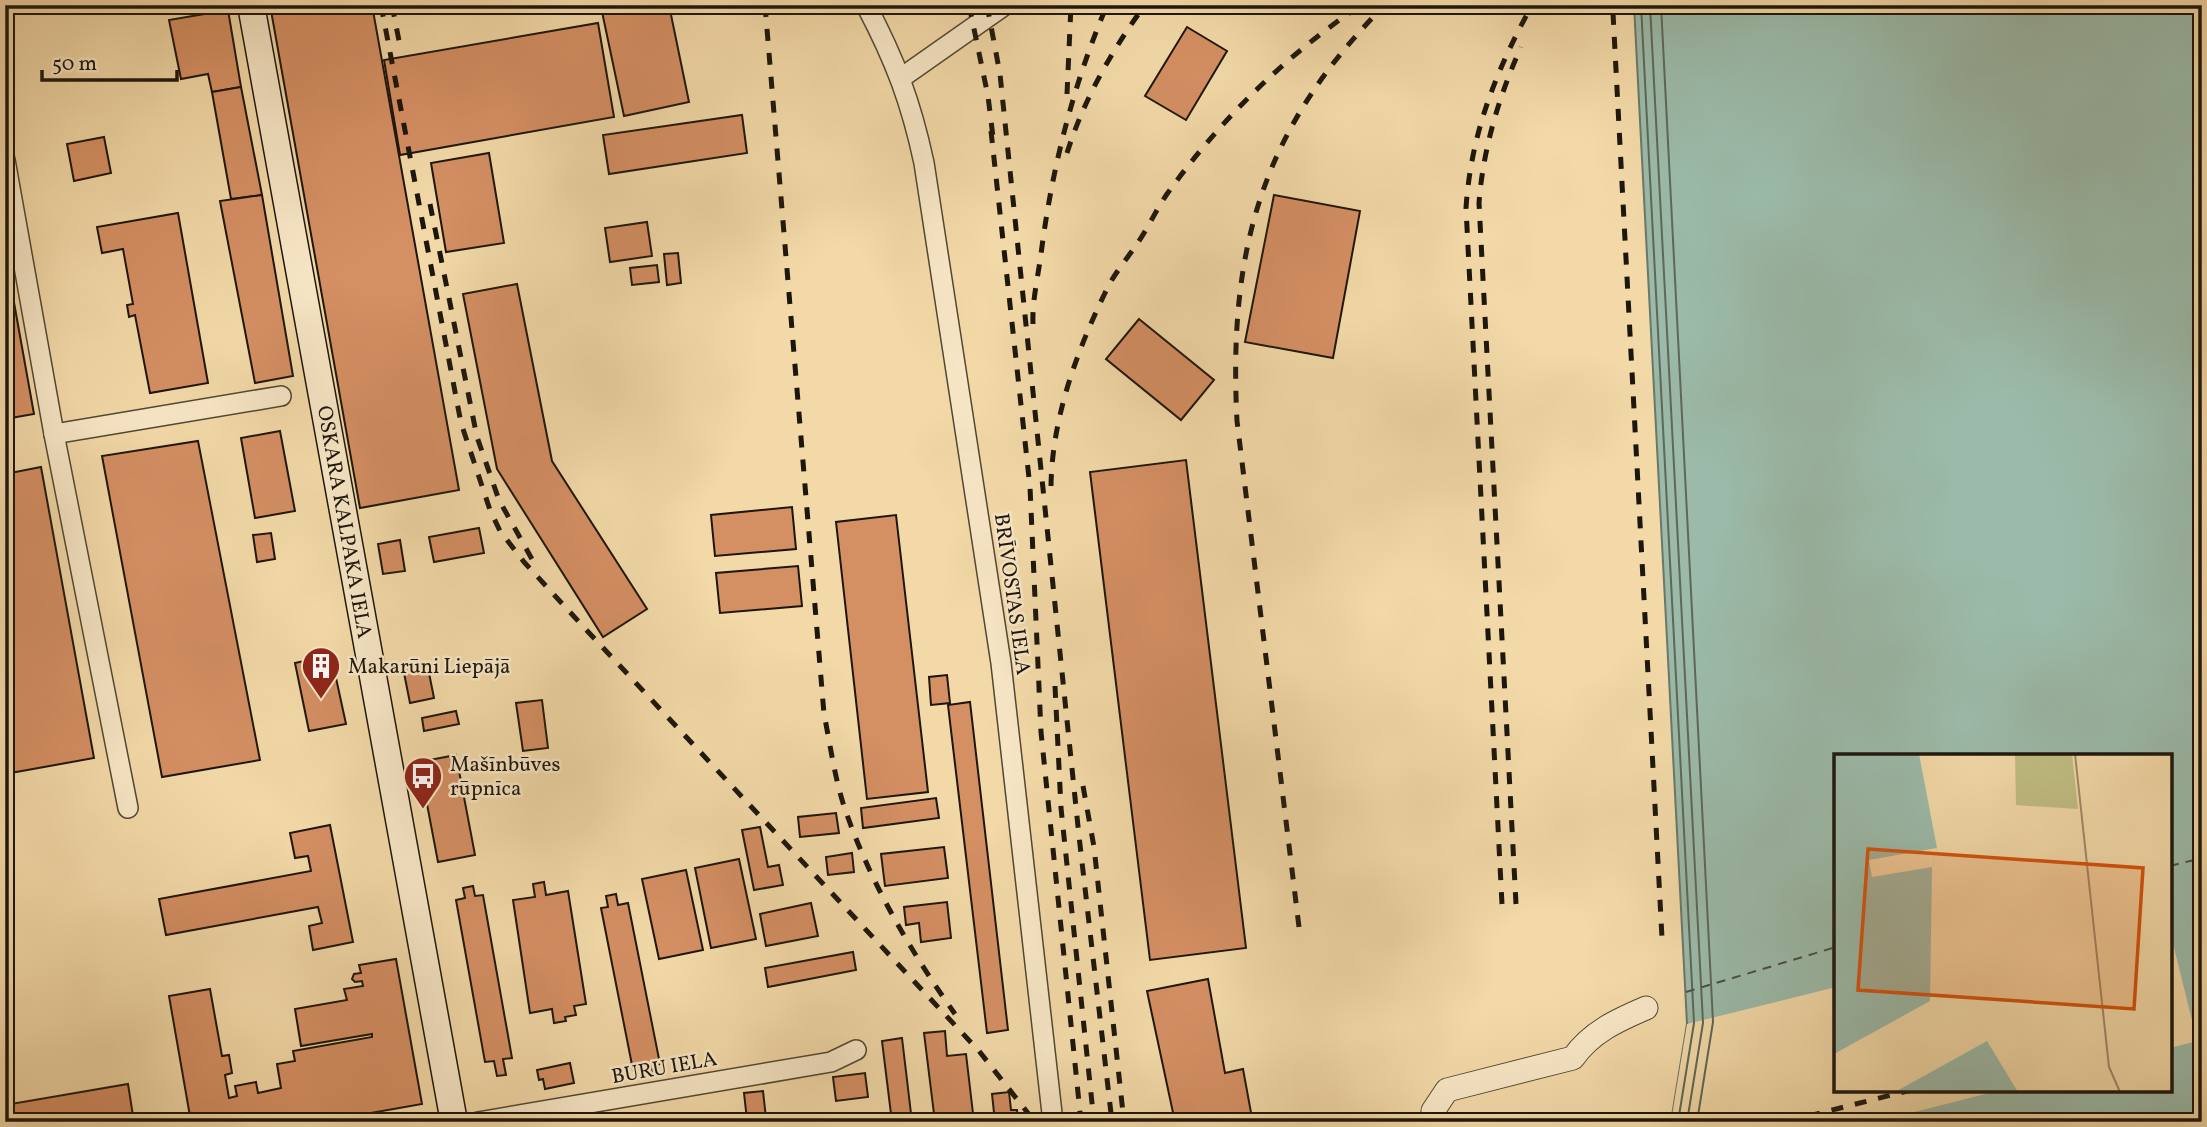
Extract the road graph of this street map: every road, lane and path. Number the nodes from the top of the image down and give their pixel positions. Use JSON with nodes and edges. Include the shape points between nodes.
{"nodes":[{"id":1,"x":251,"y":5,"type":"edge"},
{"id":2,"x":866,"y":5,"type":"edge"},
{"id":3,"x":1005,"y":5,"type":"edge"},
{"id":4,"x":901,"y":78,"type":"junction"},
{"id":5,"x":5,"y":160,"type":"edge"},
{"id":6,"x":281,"y":396,"type":"dead end"},
{"id":7,"x":54,"y":435,"type":"junction"},
{"id":8,"x":128,"y":808,"type":"dead end"},
{"id":9,"x":1646,"y":1008,"type":"dead end"},
{"id":10,"x":856,"y":1050,"type":"dead end"},
{"id":11,"x":454,"y":1122,"type":"edge"},
{"id":12,"x":478,"y":1122,"type":"edge"},
{"id":13,"x":1053,"y":1122,"type":"edge"},
{"id":14,"x":1435,"y":1122,"type":"edge"}],
"edges":[{"from":1,"to":11,"type":"main road","name":"OSKARA KALPAKA IELA"},
{"from":2,"to":4,"type":"street","name":"BRĪVOSTAS IELA"},
{"from":3,"to":4,"type":"street"},
{"from":4,"to":13,"type":"street","name":"BRĪVOSTAS IELA","via":[[925,163],[1001,663]]},
{"from":5,"to":7,"type":"street"},
{"from":6,"to":7,"type":"street"},
{"from":7,"to":8,"type":"street"},
{"from":9,"to":14,"type":"street","via":[[1611,1023],[1573,1058],[1447,1090],[1433,1111]]},
{"from":10,"to":12,"type":"street","name":"BURU IELA","via":[[831,1062]]}]}
